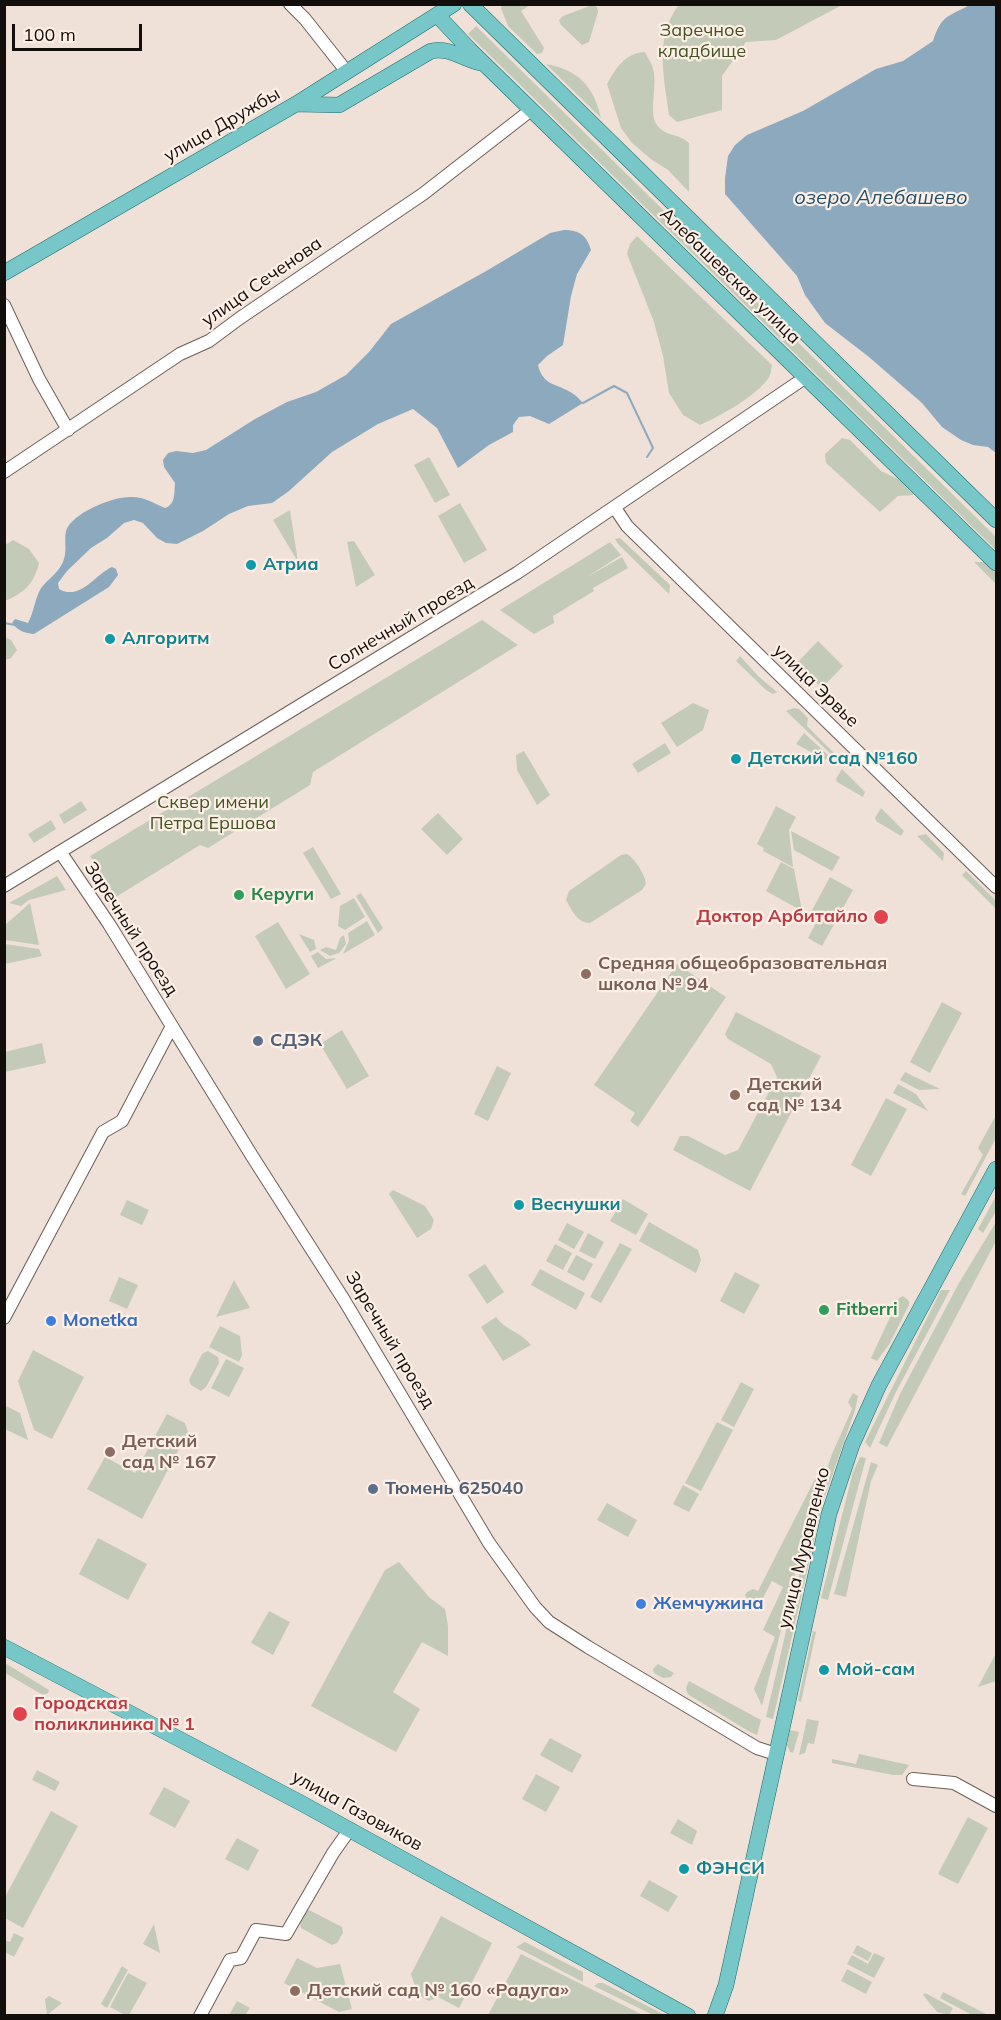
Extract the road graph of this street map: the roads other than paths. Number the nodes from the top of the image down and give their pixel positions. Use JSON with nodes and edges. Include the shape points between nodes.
{"nodes":[{"id":1,"x":290,"y":4,"type":"edge"},
{"id":2,"x":454,"y":4,"type":"edge"},
{"id":3,"x":470,"y":4,"type":"edge"},
{"id":4,"x":438,"y":16,"type":"junction"},
{"id":5,"x":484,"y":64,"type":"junction"},
{"id":6,"x":346,"y":72,"type":"junction"},
{"id":7,"x":296,"y":104,"type":"junction"},
{"id":8,"x":531,"y":110,"type":"junction"},
{"id":9,"x":4,"y":273,"type":"edge"},
{"id":10,"x":4,"y":305,"type":"edge"},
{"id":11,"x":806,"y":377,"type":"junction"},
{"id":12,"x":68,"y":430,"type":"junction"},
{"id":13,"x":4,"y":472,"type":"edge"},
{"id":14,"x":615,"y":508,"type":"junction"},
{"id":15,"x":996,"y":520,"type":"edge"},
{"id":16,"x":996,"y":563,"type":"edge"},
{"id":17,"x":61,"y":853,"type":"junction"},
{"id":18,"x":4,"y":886,"type":"edge"},
{"id":19,"x":996,"y":887,"type":"edge"},
{"id":20,"x":172,"y":1026,"type":"junction"},
{"id":21,"x":996,"y":1169,"type":"edge"},
{"id":22,"x":4,"y":1318,"type":"edge"},
{"id":23,"x":4,"y":1647,"type":"edge"},
{"id":24,"x":776,"y":1754,"type":"junction"},
{"id":25,"x":913,"y":1779,"type":"dead end"},
{"id":26,"x":996,"y":1806,"type":"edge"},
{"id":27,"x":350,"y":1829,"type":"junction"},
{"id":28,"x":200,"y":2016,"type":"edge"},
{"id":29,"x":688,"y":2016,"type":"edge"},
{"id":30,"x":715,"y":2016,"type":"edge"}],
"edges":[{"from":1,"to":6,"type":"street"},
{"from":2,"to":4,"type":"main road","name":"улица Дружбы"},
{"from":3,"to":15,"type":"main road","name":"Алебашевская улица"},
{"from":4,"to":5,"type":"main road","name":"Алебашевская улица"},
{"from":4,"to":6,"type":"main road","name":"улица Дружбы"},
{"from":5,"to":7,"type":"main road","via":[[440,49],[339,105]]},
{"from":5,"to":8,"type":"main road","name":"Алебашевская улица"},
{"from":6,"to":7,"type":"main road","name":"улица Дружбы"},
{"from":7,"to":9,"type":"main road","name":"улица Дружбы"},
{"from":8,"to":11,"type":"main road","name":"Алебашевская улица"},
{"from":8,"to":12,"type":"street","name":"улица Сеченова","via":[[423,194],[209,341],[180,354]]},
{"from":10,"to":12,"type":"street","via":[[39,380]]},
{"from":11,"to":14,"type":"street","name":"Солнечный проезд"},
{"from":11,"to":16,"type":"main road","name":"Алебашевская улица"},
{"from":12,"to":13,"type":"street","name":"улица Сеченова"},
{"from":14,"to":17,"type":"street","name":"Солнечный проезд","via":[[507,579]]},
{"from":14,"to":19,"type":"street","name":"улица Эрвье","via":[[627,526]]},
{"from":17,"to":18,"type":"street","name":"Солнечный проезд"},
{"from":17,"to":20,"type":"street","name":"Заречный проезд"},
{"from":20,"to":22,"type":"street","via":[[122,1120],[103,1132]]},
{"from":20,"to":24,"type":"street","name":"Заречный проезд","via":[[344,1300],[489,1543],[535,1607],[549,1622],[653,1687],[757,1748]]},
{"from":21,"to":24,"type":"main road","name":"улица Муравленко","via":[[879,1385],[852,1445],[829,1515]]},
{"from":23,"to":27,"type":"main road","name":"улица Газовиков"},
{"from":24,"to":30,"type":"main road","via":[[726,1985]]},
{"from":25,"to":26,"type":"street","via":[[954,1783]]},
{"from":27,"to":28,"type":"street","via":[[286,1934],[256,1930],[241,1958],[230,1960]]},
{"from":27,"to":29,"type":"main road","name":"улица Газовиков"}]}
